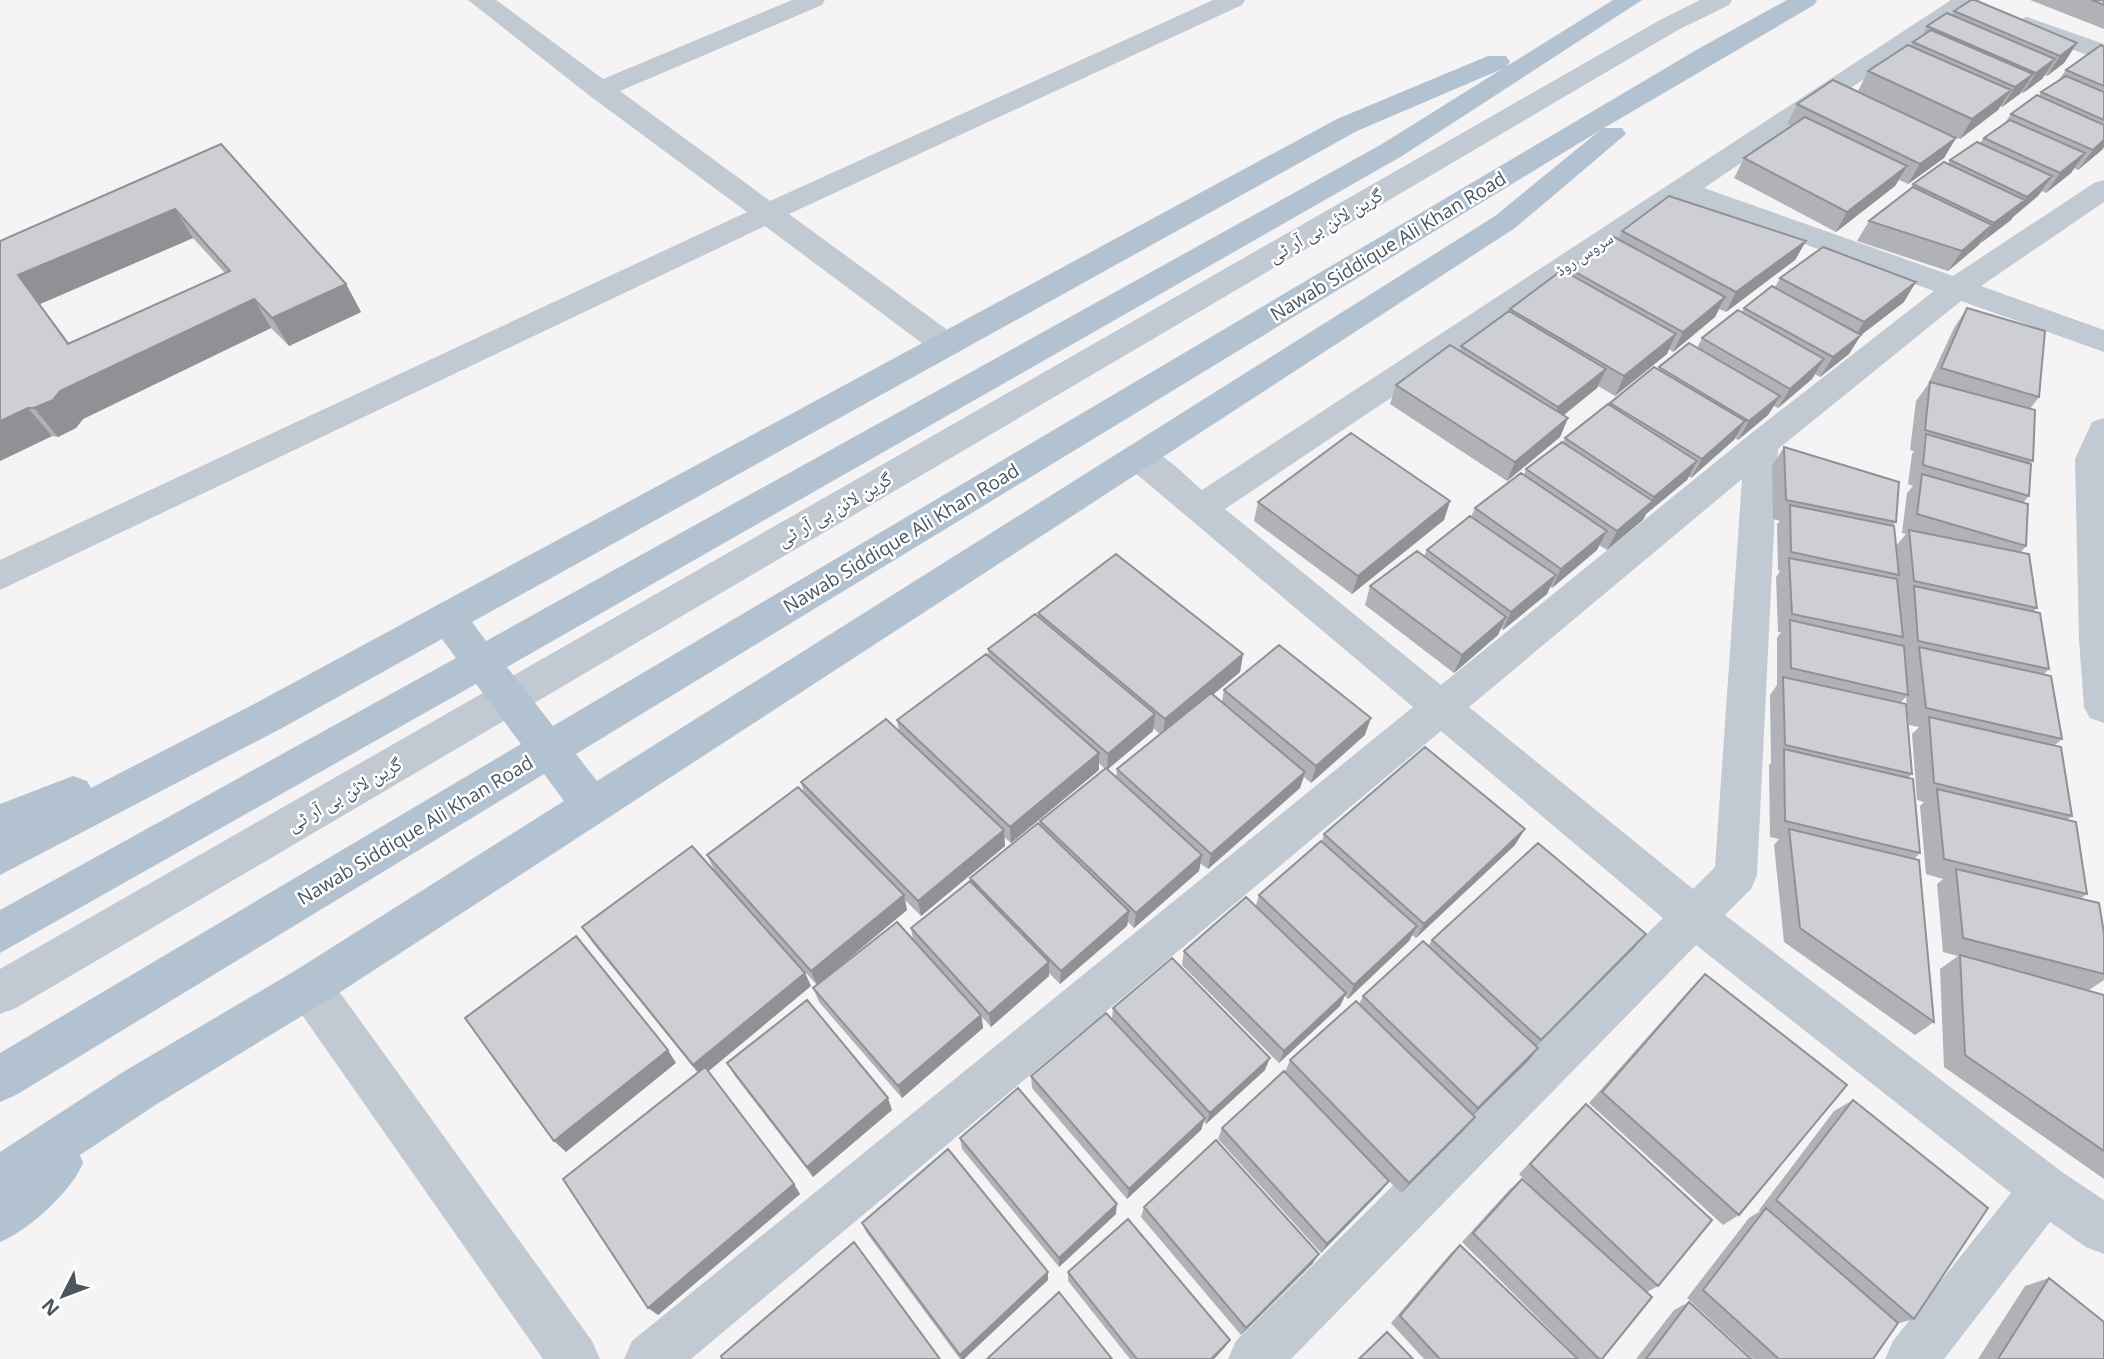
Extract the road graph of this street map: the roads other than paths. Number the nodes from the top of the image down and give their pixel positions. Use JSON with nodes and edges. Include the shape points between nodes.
{"nodes":[{"id":1,"x":813,"y":0,"type":"edge"},
{"id":2,"x":1233,"y":0,"type":"edge"},
{"id":3,"x":1703,"y":0,"type":"edge"},
{"id":4,"x":1720,"y":0,"type":"edge"},
{"id":5,"x":1805,"y":0,"type":"edge"},
{"id":6,"x":486,"y":1,"type":"edge"},
{"id":7,"x":1978,"y":6,"type":"edge"},
{"id":8,"x":1617,"y":9,"type":"edge"},
{"id":9,"x":1669,"y":25,"type":"junction"},
{"id":10,"x":1707,"y":54,"type":"junction"},
{"id":11,"x":2104,"y":54,"type":"edge"},
{"id":12,"x":599,"y":90,"type":"junction"},
{"id":13,"x":2104,"y":189,"type":"edge"},
{"id":14,"x":1681,"y":190,"type":"junction"},
{"id":15,"x":770,"y":212,"type":"junction"},
{"id":16,"x":1956,"y":289,"type":"junction"},
{"id":17,"x":2104,"y":341,"type":"edge"},
{"id":18,"x":946,"y":345,"type":"junction"},
{"id":19,"x":2104,"y":430,"type":"edge"},
{"id":20,"x":1761,"y":444,"type":"junction"},
{"id":21,"x":1139,"y":457,"type":"junction"},
{"id":22,"x":1199,"y":509,"type":"junction"},
{"id":23,"x":0,"y":576,"type":"edge"},
{"id":24,"x":447,"y":618,"type":"junction"},
{"id":25,"x":1440,"y":707,"type":"junction"},
{"id":26,"x":2104,"y":707,"type":"edge"},
{"id":27,"x":270,"y":715,"type":"junction"},
{"id":28,"x":592,"y":806,"type":"junction"},
{"id":29,"x":0,"y":823,"type":"edge"},
{"id":30,"x":0,"y":856,"type":"edge"},
{"id":31,"x":1695,"y":918,"type":"junction"},
{"id":32,"x":0,"y":933,"type":"edge"},
{"id":33,"x":309,"y":987,"type":"junction"},
{"id":34,"x":0,"y":993,"type":"edge"},
{"id":35,"x":0,"y":1079,"type":"edge"},
{"id":36,"x":140,"y":1088,"type":"junction"},
{"id":37,"x":0,"y":1180,"type":"edge"},
{"id":38,"x":2045,"y":1189,"type":"junction"},
{"id":39,"x":0,"y":1217,"type":"edge"},
{"id":40,"x":2104,"y":1229,"type":"edge"},
{"id":41,"x":574,"y":1359,"type":"edge"},
{"id":42,"x":650,"y":1359,"type":"edge"},
{"id":43,"x":1254,"y":1359,"type":"edge"},
{"id":44,"x":1911,"y":1359,"type":"edge"}],
"edges":[{"from":1,"to":12,"type":"street"},
{"from":2,"to":15,"type":"street"},
{"from":3,"to":9,"type":"street","name":"گرین لائن بی آر ٹی"},
{"from":4,"to":9,"type":"street","name":"گرین لائن بی آر ٹی"},
{"from":5,"to":10,"type":"main road","name":"Nawab Siddique Ali Khan Road"},
{"from":6,"to":12,"type":"street"},
{"from":7,"to":11,"type":"street"},
{"from":7,"to":14,"type":"street","name":"سروس روڈ"},
{"from":8,"to":18,"type":"main road","via":[[1347,125]]},
{"from":8,"to":32,"type":"main road","via":[[1392,150]]},
{"from":9,"to":34,"type":"street","name":"گرین لائن بی آر ٹی"},
{"from":10,"to":21,"type":"main road","via":[[1505,222]]},
{"from":10,"to":35,"type":"main road","name":"Nawab Siddique Ali Khan Road"},
{"from":12,"to":15,"type":"street"},
{"from":13,"to":16,"type":"street"},
{"from":14,"to":16,"type":"street"},
{"from":14,"to":22,"type":"street","name":"سروس روڈ"},
{"from":15,"to":18,"type":"street"},
{"from":15,"to":23,"type":"street"},
{"from":16,"to":17,"type":"street"},
{"from":16,"to":20,"type":"street"},
{"from":18,"to":24,"type":"main road"},
{"from":19,"to":26,"type":"street","via":[[2092,458]]},
{"from":20,"to":25,"type":"street"},
{"from":20,"to":31,"type":"street","via":[[1736,875]]},
{"from":21,"to":22,"type":"street"},
{"from":21,"to":28,"type":"main road"},
{"from":22,"to":25,"type":"street"},
{"from":24,"to":27,"type":"main road"},
{"from":24,"to":28,"type":"main road"},
{"from":25,"to":31,"type":"street"},
{"from":25,"to":42,"type":"street"},
{"from":27,"to":29,"type":"main road"},
{"from":27,"to":30,"type":"main road"},
{"from":28,"to":33,"type":"main road"},
{"from":31,"to":38,"type":"street"},
{"from":31,"to":43,"type":"street"},
{"from":33,"to":36,"type":"main road"},
{"from":33,"to":41,"type":"street"},
{"from":36,"to":37,"type":"main road"},
{"from":36,"to":39,"type":"main road"},
{"from":38,"to":40,"type":"street"},
{"from":38,"to":44,"type":"street"}]}
